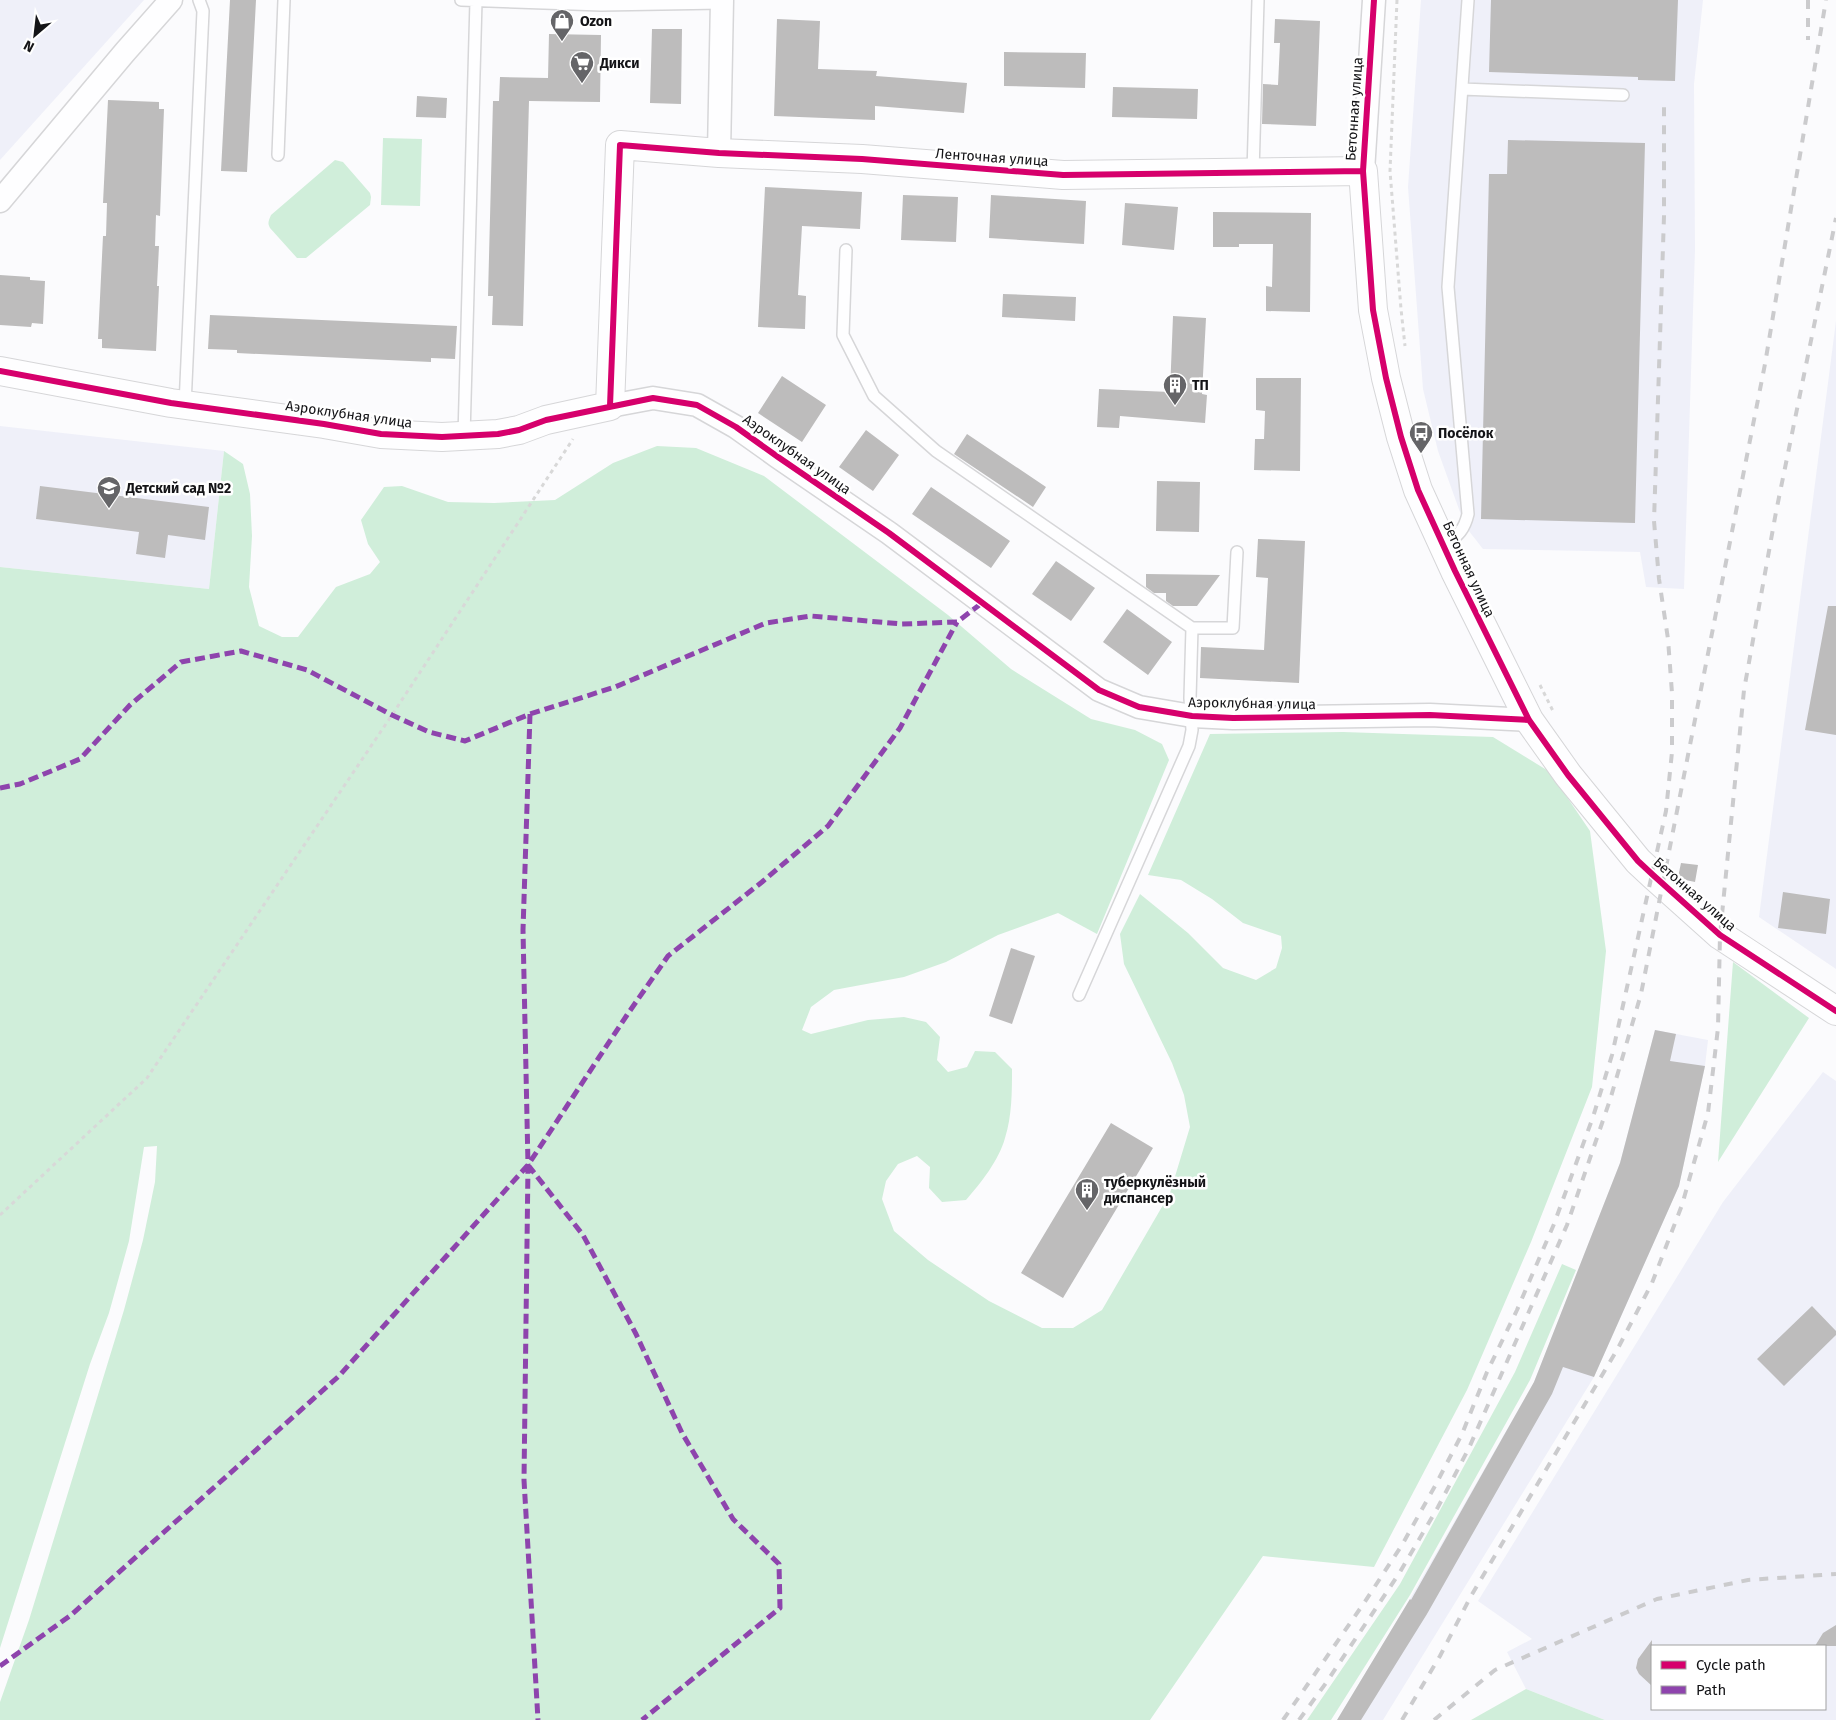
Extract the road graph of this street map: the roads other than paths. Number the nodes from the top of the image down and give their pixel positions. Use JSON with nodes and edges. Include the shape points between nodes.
{"nodes":[{"id":1,"x":171,"y":0,"type":"edge"},
{"id":2,"x":199,"y":0,"type":"edge"},
{"id":3,"x":284,"y":0,"type":"edge"},
{"id":4,"x":461,"y":0,"type":"edge"},
{"id":5,"x":476,"y":0,"type":"edge"},
{"id":6,"x":1258,"y":0,"type":"edge"},
{"id":7,"x":1374,"y":0,"type":"edge"},
{"id":8,"x":1468,"y":0,"type":"edge"},
{"id":9,"x":722,"y":2,"type":"edge"},
{"id":10,"x":1462,"y":89,"type":"junction"},
{"id":11,"x":1623,"y":96,"type":"dead end"},
{"id":12,"x":719,"y":153,"type":"junction"},
{"id":13,"x":278,"y":155,"type":"dead end"},
{"id":14,"x":1363,"y":171,"type":"junction"},
{"id":15,"x":1252,"y":172,"type":"junction"},
{"id":16,"x":0,"y":201,"type":"edge"},
{"id":17,"x":846,"y":250,"type":"dead end"},
{"id":18,"x":0,"y":371,"type":"edge"},
{"id":19,"x":185,"y":405,"type":"junction"},
{"id":20,"x":602,"y":408,"type":"junction"},
{"id":21,"x":464,"y":436,"type":"junction"},
{"id":22,"x":1444,"y":546,"type":"junction"},
{"id":23,"x":1238,"y":552,"type":"dead end"},
{"id":24,"x":1192,"y":628,"type":"junction"},
{"id":25,"x":1192,"y":716,"type":"junction"},
{"id":26,"x":1529,"y":720,"type":"junction"},
{"id":27,"x":1080,"y":995,"type":"dead end"},
{"id":28,"x":1836,"y":1011,"type":"edge"}],
"edges":[{"from":1,"to":16,"type":"street"},
{"from":2,"to":19,"type":"lane","via":[[204,11]]},
{"from":3,"to":13,"type":"lane"},
{"from":4,"to":5,"type":"lane"},
{"from":5,"to":9,"type":"lane","via":[[601,5]]},
{"from":5,"to":21,"type":"lane"},
{"from":6,"to":15,"type":"lane"},
{"from":7,"to":14,"type":"street","name":"Бетонная улица"},
{"from":8,"to":10,"type":"lane"},
{"from":9,"to":12,"type":"street"},
{"from":10,"to":11,"type":"lane"},
{"from":10,"to":22,"type":"lane","via":[[1448,287],[1468,514],[1458,536]]},
{"from":12,"to":15,"type":"street","name":"Ленточная улица","via":[[862,159],[1063,175]]},
{"from":12,"to":20,"type":"street","name":"Ленточная улица","via":[[620,145]]},
{"from":14,"to":15,"type":"street","name":"Ленточная улица"},
{"from":14,"to":22,"type":"street","name":"Бетонная улица","via":[[1372,310],[1384,370],[1418,490]]},
{"from":17,"to":24,"type":"lane","via":[[843,335],[874,396],[936,451]]},
{"from":18,"to":19,"type":"street","name":"Аэроклубная улица"},
{"from":19,"to":21,"type":"street","name":"Аэроклубная улица","via":[[381,434]]},
{"from":20,"to":21,"type":"street","name":"Аэроклубная улица","via":[[546,420],[519,430]]},
{"from":20,"to":25,"type":"street","name":"Аэроклубная улица","via":[[654,398],[697,405],[736,427],[889,533],[1099,690],[1140,707]]},
{"from":22,"to":26,"type":"street","name":"Бетонная улица"},
{"from":23,"to":24,"type":"lane","via":[[1233,628]]},
{"from":24,"to":25,"type":"lane"},
{"from":25,"to":26,"type":"street","name":"Аэроклубная улица","via":[[1430,715]]},
{"from":25,"to":27,"type":"lane","via":[[1189,746]]},
{"from":26,"to":28,"type":"street","name":"Бетонная улица","via":[[1568,775],[1638,861],[1720,935]]}]}
